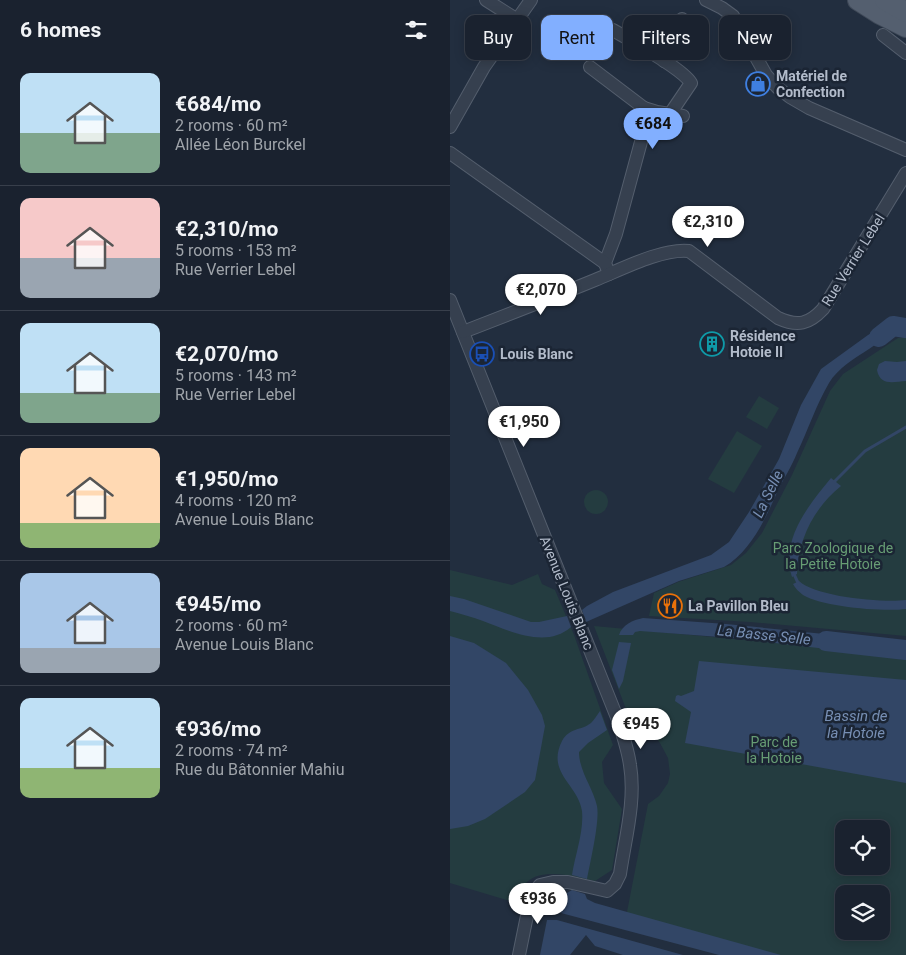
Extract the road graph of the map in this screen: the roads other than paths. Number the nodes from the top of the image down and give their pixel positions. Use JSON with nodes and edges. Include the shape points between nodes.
{"nodes":[{"id":1,"x":486,"y":0,"type":"edge"},
{"id":2,"x":532,"y":0,"type":"edge"},
{"id":3,"x":706,"y":0,"type":"edge"},
{"id":4,"x":858,"y":0,"type":"edge"},
{"id":5,"x":885,"y":0,"type":"edge"},
{"id":6,"x":906,"y":12,"type":"edge"},
{"id":7,"x":510,"y":15,"type":"edge"},
{"id":8,"x":519,"y":15,"type":"edge"},
{"id":9,"x":906,"y":27,"type":"edge"},
{"id":10,"x":613,"y":30,"type":"dead end"},
{"id":11,"x":884,"y":35,"type":"dead end"},
{"id":12,"x":906,"y":53,"type":"edge"},
{"id":13,"x":489,"y":60,"type":"edge"},
{"id":14,"x":664,"y":61,"type":"joint"},
{"id":15,"x":590,"y":67,"type":"dead end"},
{"id":16,"x":644,"y":108,"type":"junction"},
{"id":17,"x":450,"y":127,"type":"edge"},
{"id":18,"x":906,"y":150,"type":"edge"},
{"id":19,"x":450,"y":154,"type":"edge"},
{"id":20,"x":906,"y":173,"type":"edge"},
{"id":21,"x":607,"y":268,"type":"junction"},
{"id":22,"x":450,"y":300,"type":"edge"},
{"id":23,"x":463,"y":332,"type":"junction"},
{"id":24,"x":518,"y":955,"type":"edge"}],
"edges":[{"from":1,"to":7,"type":"street"},
{"from":2,"to":8,"type":"street"},
{"from":3,"to":18,"type":"street","via":[[733,16],[766,75],[790,98]]},
{"from":4,"to":9,"type":"main road"},
{"from":5,"to":6,"type":"main road"},
{"from":10,"to":14,"type":"street"},
{"from":11,"to":12,"type":"street"},
{"from":13,"to":17,"type":"street"},
{"from":14,"to":16,"type":"street","via":[[691,83],[677,115]]},
{"from":15,"to":16,"type":"street"},
{"from":16,"to":21,"type":"street","via":[[645,127]]},
{"from":19,"to":21,"type":"street"},
{"from":20,"to":21,"type":"street","name":"Rue Verrier Lebel","via":[[823,309],[804,322],[794,324],[778,318],[688,251],[667,252]]},
{"from":21,"to":23,"type":"street","name":"Rue Verrier Lebel"},
{"from":22,"to":23,"type":"street","name":"Avenue Louis Blanc"},
{"from":23,"to":24,"type":"street","name":"Avenue Louis Blanc","via":[[590,648],[625,742],[630,766],[630,807],[616,884],[607,891],[568,882],[540,885],[530,896]]}]}
